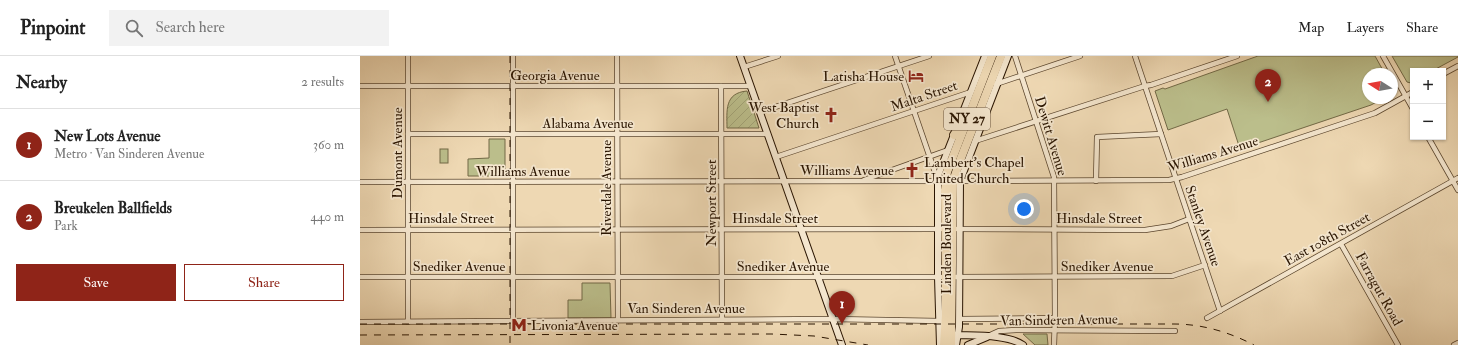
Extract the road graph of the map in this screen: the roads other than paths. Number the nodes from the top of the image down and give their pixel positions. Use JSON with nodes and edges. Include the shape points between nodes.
{"nodes":[{"id":1,"x":408,"y":56,"type":"edge"},
{"id":2,"x":513,"y":56,"type":"edge"},
{"id":3,"x":617,"y":56,"type":"edge"},
{"id":4,"x":740,"y":56,"type":"edge"},
{"id":5,"x":778,"y":56,"type":"edge"},
{"id":6,"x":895,"y":56,"type":"edge"},
{"id":7,"x":929,"y":56,"type":"edge"},
{"id":8,"x":985,"y":56,"type":"edge"},
{"id":9,"x":992,"y":56,"type":"edge"},
{"id":10,"x":1001,"y":56,"type":"edge"},
{"id":11,"x":1008,"y":56,"type":"edge"},
{"id":12,"x":1015,"y":56,"type":"edge"},
{"id":13,"x":1080,"y":56,"type":"edge"},
{"id":14,"x":1135,"y":56,"type":"edge"},
{"id":15,"x":1237,"y":56,"type":"edge"},
{"id":16,"x":1383,"y":56,"type":"edge"},
{"id":17,"x":898,"y":66,"type":"junction"},
{"id":18,"x":1458,"y":66,"type":"edge"},
{"id":19,"x":744,"y":67,"type":"junction"},
{"id":20,"x":1446,"y":72,"type":"edge"},
{"id":21,"x":1021,"y":76,"type":"junction"},
{"id":22,"x":994,"y":85,"type":"junction"},
{"id":23,"x":360,"y":86,"type":"edge"},
{"id":24,"x":408,"y":86,"type":"junction"},
{"id":25,"x":513,"y":86,"type":"junction"},
{"id":26,"x":617,"y":86,"type":"junction"},
{"id":27,"x":721,"y":86,"type":"junction"},
{"id":28,"x":750,"y":86,"type":"junction"},
{"id":29,"x":1145,"y":86,"type":"junction"},
{"id":30,"x":979,"y":90,"type":"junction"},
{"id":31,"x":970,"y":92,"type":"junction"},
{"id":32,"x":1410,"y":94,"type":"edge"},
{"id":33,"x":1406,"y":96,"type":"junction"},
{"id":34,"x":1410,"y":104,"type":"edge"},
{"id":35,"x":971,"y":110,"type":"junction"},
{"id":36,"x":760,"y":112,"type":"junction"},
{"id":37,"x":913,"y":112,"type":"junction"},
{"id":38,"x":1036,"y":121,"type":"junction"},
{"id":39,"x":408,"y":134,"type":"junction"},
{"id":40,"x":513,"y":134,"type":"junction"},
{"id":41,"x":617,"y":134,"type":"junction"},
{"id":42,"x":722,"y":134,"type":"junction"},
{"id":43,"x":768,"y":134,"type":"junction"},
{"id":44,"x":1161,"y":134,"type":"junction"},
{"id":45,"x":954,"y":135,"type":"junction"},
{"id":46,"x":1430,"y":140,"type":"edge"},
{"id":47,"x":975,"y":141,"type":"junction"},
{"id":48,"x":948,"y":150,"type":"junction"},
{"id":49,"x":776,"y":157,"type":"junction"},
{"id":50,"x":928,"y":157,"type":"junction"},
{"id":51,"x":1458,"y":178,"type":"edge"},
{"id":52,"x":1175,"y":179,"type":"junction"},
{"id":53,"x":784,"y":181,"type":"junction"},
{"id":54,"x":860,"y":181,"type":"junction"},
{"id":55,"x":949,"y":181,"type":"junction"},
{"id":56,"x":1054,"y":181,"type":"junction"},
{"id":57,"x":1096,"y":181,"type":"junction"},
{"id":58,"x":1453,"y":181,"type":"junction"},
{"id":59,"x":360,"y":182,"type":"edge"},
{"id":60,"x":408,"y":182,"type":"junction"},
{"id":61,"x":513,"y":182,"type":"junction"},
{"id":62,"x":617,"y":182,"type":"junction"},
{"id":63,"x":722,"y":182,"type":"junction"},
{"id":64,"x":1458,"y":190,"type":"edge"},
{"id":65,"x":1189,"y":219,"type":"junction"},
{"id":66,"x":513,"y":229,"type":"junction"},
{"id":67,"x":617,"y":229,"type":"junction"},
{"id":68,"x":722,"y":229,"type":"junction"},
{"id":69,"x":801,"y":229,"type":"junction"},
{"id":70,"x":949,"y":229,"type":"junction"},
{"id":71,"x":1055,"y":229,"type":"junction"},
{"id":72,"x":360,"y":230,"type":"edge"},
{"id":73,"x":408,"y":230,"type":"junction"},
{"id":74,"x":1341,"y":244,"type":"junction"},
{"id":75,"x":1205,"y":265,"type":"junction"},
{"id":76,"x":360,"y":277,"type":"edge"},
{"id":77,"x":408,"y":277,"type":"junction"},
{"id":78,"x":513,"y":277,"type":"junction"},
{"id":79,"x":617,"y":277,"type":"junction"},
{"id":80,"x":722,"y":277,"type":"junction"},
{"id":81,"x":818,"y":277,"type":"junction"},
{"id":82,"x":949,"y":277,"type":"junction"},
{"id":83,"x":1055,"y":277,"type":"junction"},
{"id":84,"x":1220,"y":311,"type":"junction"},
{"id":85,"x":1055,"y":318,"type":"junction"},
{"id":86,"x":1207,"y":318,"type":"dead end"},
{"id":87,"x":833,"y":319,"type":"junction"},
{"id":88,"x":959,"y":319,"type":"junction"},
{"id":89,"x":513,"y":320,"type":"junction"},
{"id":90,"x":618,"y":320,"type":"junction"},
{"id":91,"x":722,"y":320,"type":"junction"},
{"id":92,"x":940,"y":321,"type":"junction"},
{"id":93,"x":360,"y":322,"type":"edge"},
{"id":94,"x":408,"y":322,"type":"junction"},
{"id":95,"x":1175,"y":330,"type":"dead end"},
{"id":96,"x":1054,"y":331,"type":"junction"},
{"id":97,"x":951,"y":336,"type":"junction"},
{"id":98,"x":987,"y":337,"type":"junction"},
{"id":99,"x":1458,"y":343,"type":"edge"},
{"id":100,"x":842,"y":345,"type":"edge"},
{"id":101,"x":940,"y":345,"type":"edge"},
{"id":102,"x":944,"y":345,"type":"edge"},
{"id":103,"x":951,"y":345,"type":"edge"},
{"id":104,"x":956,"y":345,"type":"edge"},
{"id":105,"x":968,"y":345,"type":"edge"},
{"id":106,"x":1023,"y":345,"type":"edge"},
{"id":107,"x":1054,"y":345,"type":"edge"},
{"id":108,"x":1398,"y":345,"type":"edge"},
{"id":109,"x":1454,"y":345,"type":"edge"}],
"edges":[{"from":1,"to":24,"type":"street","name":"Dumont Avenue"},
{"from":2,"to":25,"type":"street"},
{"from":3,"to":26,"type":"street","name":"Riverdale Avenue"},
{"from":4,"to":19,"type":"street"},
{"from":5,"to":19,"type":"street"},
{"from":6,"to":17,"type":"street"},
{"from":7,"to":17,"type":"street"},
{"from":8,"to":31,"type":"street","name":"Linden Boulevard"},
{"from":9,"to":30,"type":"highway","name":"Linden Boulevard","number":"NY 27"},
{"from":10,"to":22,"type":"highway","name":"Linden Boulevard","number":"NY 27"},
{"from":11,"to":22,"type":"street","name":"Linden Boulevard"},
{"from":12,"to":21,"type":"street","name":"Dewitt Avenue"},
{"from":13,"to":21,"type":"street","name":"Malta Street"},
{"from":14,"to":29,"type":"street","name":"Stanley Avenue"},
{"from":15,"to":29,"type":"street"},
{"from":16,"to":33,"type":"street"},
{"from":17,"to":36,"type":"street"},
{"from":17,"to":37,"type":"street"},
{"from":18,"to":20,"type":"street"},
{"from":19,"to":28,"type":"street"},
{"from":21,"to":22,"type":"street","name":"Malta Street"},
{"from":21,"to":38,"type":"street","name":"Dewitt Avenue"},
{"from":22,"to":30,"type":"street","name":"Malta Street"},
{"from":22,"to":47,"type":"street","name":"Linden Boulevard"},
{"from":22,"to":55,"type":"highway","name":"Linden Boulevard","number":"NY 27"},
{"from":23,"to":24,"type":"street","name":"Georgia Avenue"},
{"from":24,"to":25,"type":"street","name":"Georgia Avenue"},
{"from":24,"to":39,"type":"street","name":"Dumont Avenue"},
{"from":25,"to":26,"type":"street","name":"Georgia Avenue"},
{"from":25,"to":40,"type":"street"},
{"from":26,"to":27,"type":"street","name":"Georgia Avenue"},
{"from":26,"to":41,"type":"street","name":"Riverdale Avenue"},
{"from":27,"to":28,"type":"street","name":"Georgia Avenue"},
{"from":27,"to":42,"type":"street","name":"Newport Street"},
{"from":28,"to":36,"type":"street"},
{"from":29,"to":38,"type":"street"},
{"from":29,"to":44,"type":"street","name":"Stanley Avenue"},
{"from":30,"to":31,"type":"street","name":"Malta Street"},
{"from":30,"to":35,"type":"highway","name":"Linden Boulevard","number":"NY 27"},
{"from":31,"to":37,"type":"street","name":"Malta Street"},
{"from":31,"to":45,"type":"street","name":"Linden Boulevard"},
{"from":32,"to":33,"type":"street","name":"Williams Avenue"},
{"from":33,"to":34,"type":"street"},
{"from":33,"to":52,"type":"street","name":"Williams Avenue","via":[[1375,113]]},
{"from":35,"to":45,"type":"highway"},
{"from":35,"to":55,"type":"highway","name":"Linden Boulevard","number":"NY 27","via":[[950,163]]},
{"from":36,"to":43,"type":"street"},
{"from":37,"to":49,"type":"street","name":"Malta Street"},
{"from":37,"to":50,"type":"street"},
{"from":38,"to":47,"type":"street"},
{"from":38,"to":56,"type":"street","name":"Dewitt Avenue"},
{"from":39,"to":40,"type":"street","name":"Alabama Avenue"},
{"from":39,"to":60,"type":"street","name":"Dumont Avenue"},
{"from":40,"to":41,"type":"street","name":"Alabama Avenue"},
{"from":40,"to":61,"type":"street"},
{"from":41,"to":42,"type":"street","name":"Alabama Avenue"},
{"from":41,"to":62,"type":"street","name":"Riverdale Avenue"},
{"from":42,"to":43,"type":"street","name":"Alabama Avenue"},
{"from":42,"to":63,"type":"street","name":"Newport Street"},
{"from":43,"to":49,"type":"street"},
{"from":44,"to":52,"type":"street","name":"Stanley Avenue"},
{"from":44,"to":57,"type":"street","via":[[1097,137]]},
{"from":45,"to":48,"type":"street","name":"Linden Boulevard"},
{"from":46,"to":58,"type":"street"},
{"from":47,"to":55,"type":"street","name":"Linden Boulevard"},
{"from":48,"to":50,"type":"street"},
{"from":48,"to":55,"type":"street","name":"Linden Boulevard","via":[[939,173]]},
{"from":49,"to":53,"type":"street"},
{"from":50,"to":54,"type":"street"},
{"from":50,"to":55,"type":"street"},
{"from":51,"to":58,"type":"street","name":"East 108th Street"},
{"from":52,"to":57,"type":"street","name":"Williams Avenue"},
{"from":52,"to":65,"type":"street","name":"Stanley Avenue"},
{"from":53,"to":54,"type":"street","name":"Williams Avenue"},
{"from":53,"to":63,"type":"street","name":"Williams Avenue"},
{"from":53,"to":69,"type":"street"},
{"from":54,"to":55,"type":"street","name":"Williams Avenue"},
{"from":55,"to":56,"type":"street","name":"Williams Avenue"},
{"from":55,"to":70,"type":"highway","name":"Linden Boulevard","number":"NY 27"},
{"from":55,"to":70,"type":"street","name":"Linden Boulevard"},
{"from":56,"to":57,"type":"street","name":"Williams Avenue"},
{"from":56,"to":71,"type":"street","name":"Dewitt Avenue"},
{"from":58,"to":64,"type":"street"},
{"from":58,"to":74,"type":"street","name":"East 108th Street"},
{"from":59,"to":60,"type":"street","name":"Williams Avenue"},
{"from":60,"to":61,"type":"street","name":"Williams Avenue"},
{"from":60,"to":73,"type":"street","name":"Dumont Avenue"},
{"from":61,"to":62,"type":"street","name":"Williams Avenue"},
{"from":61,"to":66,"type":"street"},
{"from":62,"to":63,"type":"street","name":"Williams Avenue"},
{"from":62,"to":67,"type":"street","name":"Riverdale Avenue"},
{"from":63,"to":68,"type":"street","name":"Newport Street"},
{"from":65,"to":71,"type":"street","name":"Hinsdale Street","via":[[1171,226],[1145,230]]},
{"from":65,"to":75,"type":"street","name":"Stanley Avenue"},
{"from":66,"to":67,"type":"street","name":"Hinsdale Street"},
{"from":66,"to":73,"type":"street","name":"Hinsdale Street"},
{"from":66,"to":78,"type":"street"},
{"from":67,"to":68,"type":"street","name":"Hinsdale Street"},
{"from":67,"to":79,"type":"street","name":"Riverdale Avenue"},
{"from":68,"to":69,"type":"street","name":"Hinsdale Street"},
{"from":68,"to":80,"type":"street","name":"Newport Street"},
{"from":69,"to":70,"type":"street","name":"Hinsdale Street"},
{"from":69,"to":81,"type":"street"},
{"from":70,"to":71,"type":"street","name":"Hinsdale Street"},
{"from":70,"to":82,"type":"highway","name":"Linden Boulevard","number":"NY 27"},
{"from":70,"to":82,"type":"street","name":"Linden Boulevard"},
{"from":71,"to":83,"type":"street","name":"Dewitt Avenue"},
{"from":72,"to":73,"type":"street","name":"Hinsdale Street"},
{"from":73,"to":77,"type":"street","name":"Dumont Avenue"},
{"from":74,"to":84,"type":"street","name":"East 108th Street"},
{"from":74,"to":108,"type":"street","name":"Farragut Road"},
{"from":75,"to":83,"type":"street","name":"Snediker Avenue","via":[[1172,276]]},
{"from":75,"to":84,"type":"street","name":"Stanley Avenue"},
{"from":76,"to":77,"type":"street","name":"Snediker Avenue"},
{"from":77,"to":78,"type":"street","name":"Snediker Avenue"},
{"from":77,"to":94,"type":"street","name":"Dumont Avenue"},
{"from":78,"to":79,"type":"street","name":"Snediker Avenue"},
{"from":78,"to":89,"type":"street"},
{"from":79,"to":80,"type":"street","name":"Snediker Avenue"},
{"from":79,"to":90,"type":"street","name":"Riverdale Avenue"},
{"from":80,"to":81,"type":"street","name":"Snediker Avenue"},
{"from":80,"to":91,"type":"street","name":"Newport Street"},
{"from":81,"to":82,"type":"street","name":"Snediker Avenue"},
{"from":81,"to":87,"type":"street"},
{"from":82,"to":83,"type":"street","name":"Snediker Avenue"},
{"from":82,"to":88,"type":"street","name":"Linden Boulevard"},
{"from":82,"to":92,"type":"street","name":"Linden Boulevard"},
{"from":82,"to":97,"type":"highway","name":"Linden Boulevard","number":"NY 27","via":[[946,302]]},
{"from":83,"to":85,"type":"street","name":"Dewitt Avenue"},
{"from":84,"to":86,"type":"street","name":"East 108th Street"},
{"from":85,"to":88,"type":"street","name":"Van Sinderen Avenue"},
{"from":85,"to":96,"type":"street","name":"Dewitt Avenue"},
{"from":87,"to":91,"type":"street","name":"Van Sinderen Avenue"},
{"from":87,"to":92,"type":"street","name":"Van Sinderen Avenue"},
{"from":87,"to":100,"type":"street"},
{"from":88,"to":97,"type":"street","name":"Linden Boulevard"},
{"from":89,"to":90,"type":"street","name":"Van Sinderen Avenue"},
{"from":89,"to":94,"type":"street","name":"Van Sinderen Avenue"},
{"from":90,"to":91,"type":"street","name":"Van Sinderen Avenue"},
{"from":92,"to":101,"type":"street","name":"Linden Boulevard"},
{"from":93,"to":94,"type":"street","name":"Van Sinderen Avenue"},
{"from":95,"to":96,"type":"street","name":"Van Sinderen Avenue"},
{"from":96,"to":98,"type":"street","name":"Van Sinderen Avenue","via":[[999,331]]},
{"from":96,"to":107,"type":"street","name":"Dewitt Avenue"},
{"from":97,"to":98,"type":"street","name":"Van Sinderen Avenue"},
{"from":97,"to":102,"type":"highway","name":"Linden Boulevard","number":"NY 27"},
{"from":97,"to":103,"type":"highway","name":"Linden Boulevard","number":"NY 27"},
{"from":97,"to":104,"type":"street","name":"Linden Boulevard"},
{"from":98,"to":105,"type":"street"},
{"from":98,"to":106,"type":"street","via":[[1014,340]]},
{"from":99,"to":109,"type":"street"}]}
